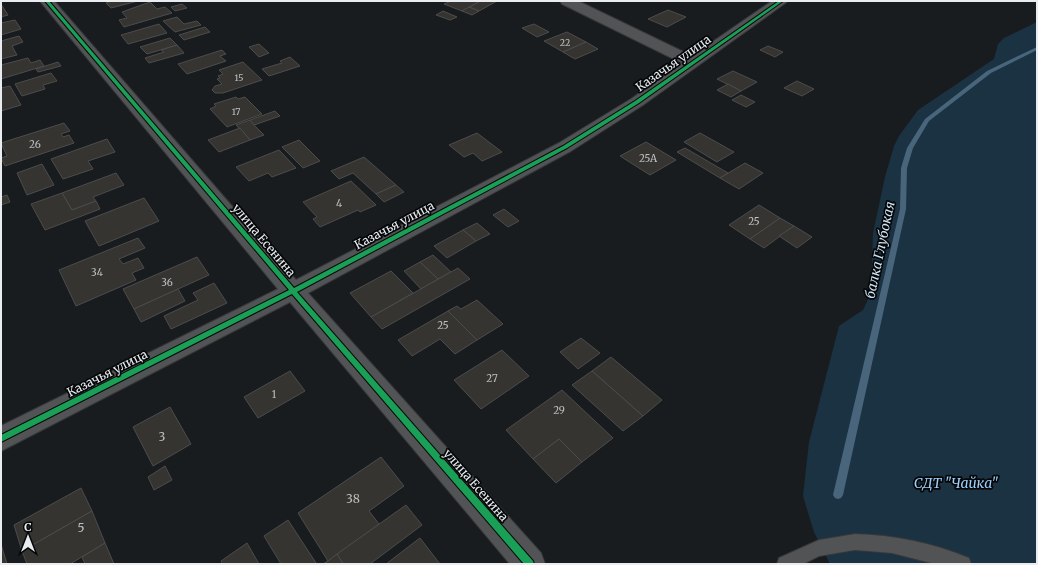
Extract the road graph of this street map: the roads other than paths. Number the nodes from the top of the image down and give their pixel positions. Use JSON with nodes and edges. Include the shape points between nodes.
{"nodes":[{"id":1,"x":48,"y":1,"type":"edge"},
{"id":2,"x":568,"y":1,"type":"edge"},
{"id":3,"x":781,"y":1,"type":"edge"},
{"id":4,"x":692,"y":62,"type":"junction"},
{"id":5,"x":293,"y":291,"type":"junction"},
{"id":6,"x":1,"y":439,"type":"edge"},
{"id":7,"x":530,"y":564,"type":"edge"},
{"id":8,"x":786,"y":564,"type":"edge"},
{"id":9,"x":963,"y":564,"type":"edge"}],
"edges":[{"from":1,"to":5,"type":"street","name":"улица Есенина"},
{"from":2,"to":4,"type":"street"},
{"from":3,"to":4,"type":"street","name":"Казачья улица"},
{"from":4,"to":5,"type":"street","name":"Казачья улица","via":[[637,102],[565,146]]},
{"from":5,"to":6,"type":"street","name":"Казачья улица"},
{"from":5,"to":7,"type":"street","name":"улица Есенина"},
{"from":8,"to":9,"type":"lane","via":[[818,548],[842,543],[874,542],[911,548]]}]}
